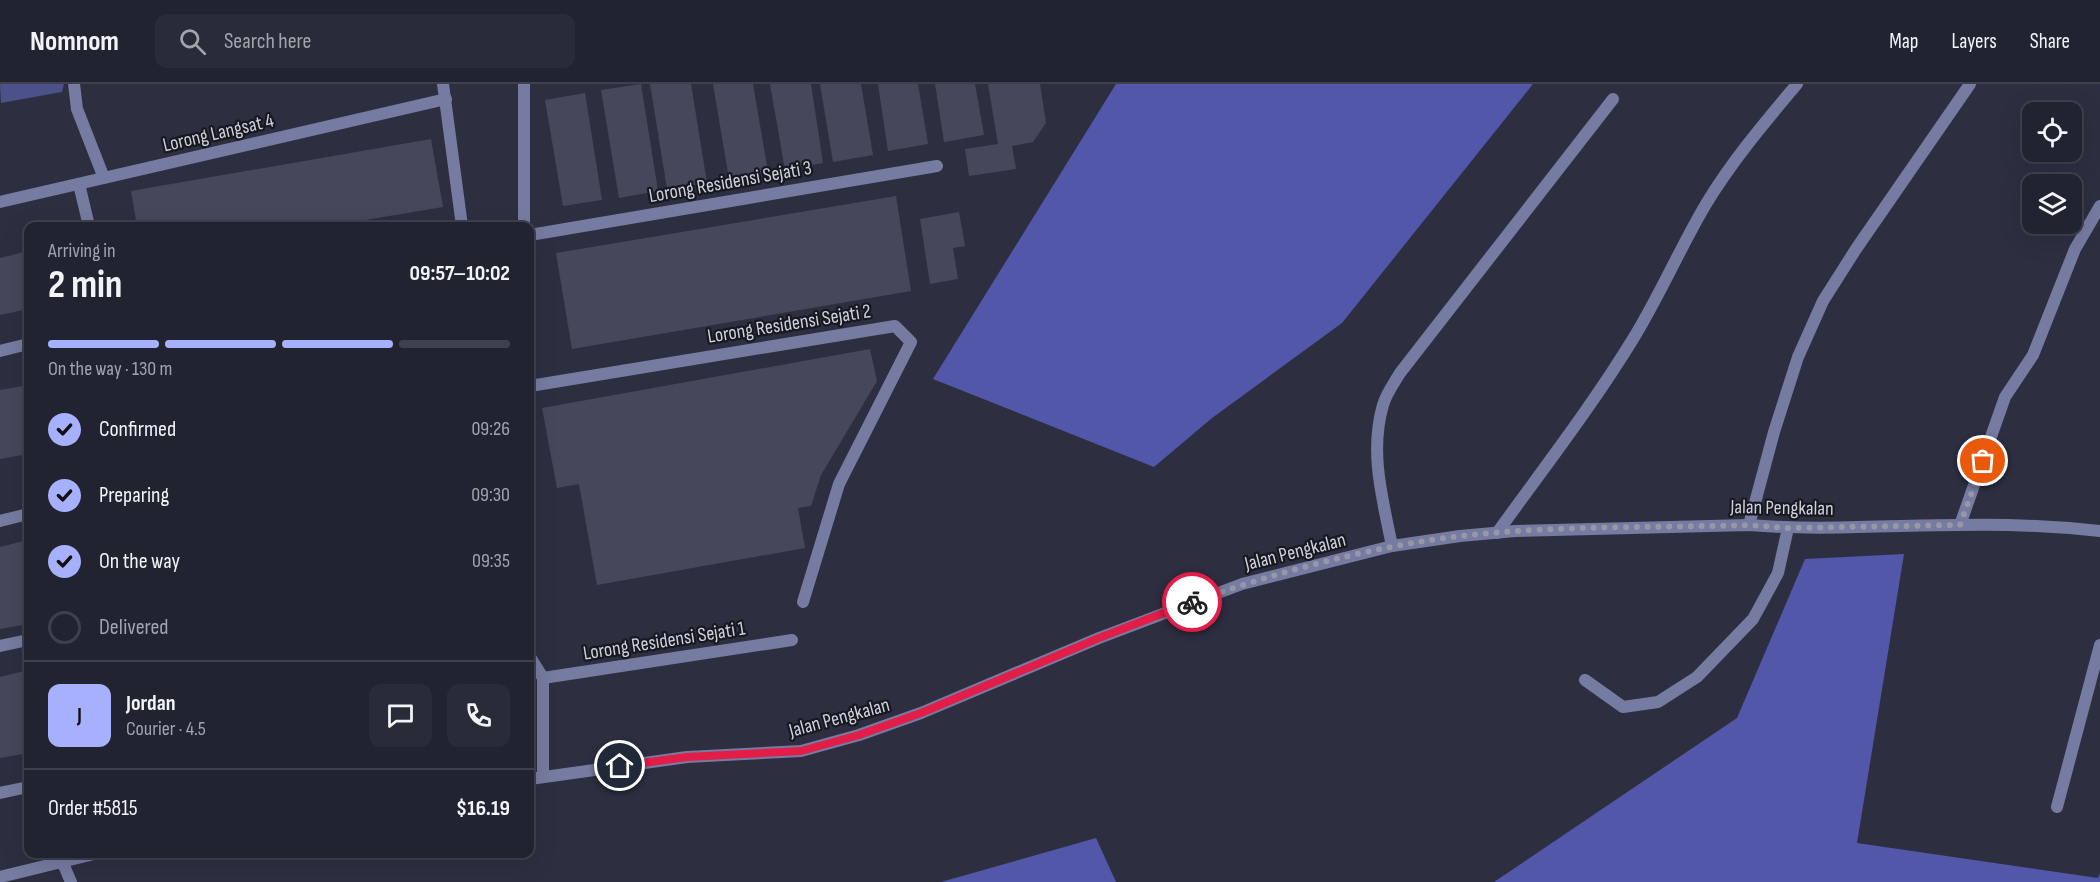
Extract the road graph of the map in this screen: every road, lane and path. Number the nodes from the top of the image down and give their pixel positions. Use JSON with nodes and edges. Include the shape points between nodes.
{"nodes":[{"id":1,"x":74,"y":84,"type":"edge"},
{"id":2,"x":443,"y":84,"type":"edge"},
{"id":3,"x":524,"y":84,"type":"edge"},
{"id":4,"x":1797,"y":84,"type":"edge"},
{"id":5,"x":1970,"y":84,"type":"edge"},
{"id":6,"x":446,"y":99,"type":"junction"},
{"id":7,"x":1613,"y":99,"type":"dead end"},
{"id":8,"x":937,"y":166,"type":"dead end"},
{"id":9,"x":104,"y":178,"type":"junction"},
{"id":10,"x":79,"y":184,"type":"junction"},
{"id":11,"x":0,"y":202,"type":"edge"},
{"id":12,"x":2100,"y":206,"type":"edge"},
{"id":13,"x":88,"y":222,"type":"edge"},
{"id":14,"x":461,"y":222,"type":"edge"},
{"id":15,"x":524,"y":222,"type":"edge"},
{"id":16,"x":534,"y":234,"type":"edge"},
{"id":17,"x":24,"y":345,"type":"edge"},
{"id":18,"x":0,"y":351,"type":"edge"},
{"id":19,"x":534,"y":385,"type":"edge"},
{"id":20,"x":24,"y":515,"type":"edge"},
{"id":21,"x":0,"y":520,"type":"edge"},
{"id":22,"x":1749,"y":525,"type":"junction"},
{"id":23,"x":1960,"y":525,"type":"junction"},
{"id":24,"x":1788,"y":528,"type":"junction"},
{"id":25,"x":2100,"y":531,"type":"edge"},
{"id":26,"x":1497,"y":533,"type":"junction"},
{"id":27,"x":1392,"y":546,"type":"junction"},
{"id":28,"x":803,"y":602,"type":"dead end"},
{"id":29,"x":792,"y":640,"type":"dead end"},
{"id":30,"x":24,"y":641,"type":"edge"},
{"id":31,"x":2100,"y":645,"type":"edge"},
{"id":32,"x":0,"y":646,"type":"edge"},
{"id":33,"x":534,"y":663,"type":"edge"},
{"id":34,"x":543,"y":678,"type":"junction"},
{"id":35,"x":1585,"y":680,"type":"dead end"},
{"id":36,"x":543,"y":777,"type":"junction"},
{"id":37,"x":534,"y":779,"type":"edge"},
{"id":38,"x":24,"y":788,"type":"edge"},
{"id":39,"x":0,"y":793,"type":"edge"},
{"id":40,"x":2057,"y":807,"type":"dead end"},
{"id":41,"x":76,"y":858,"type":"edge"},
{"id":42,"x":62,"y":861,"type":"junction"},
{"id":43,"x":0,"y":877,"type":"edge"},
{"id":44,"x":71,"y":882,"type":"edge"}],
"edges":[{"from":1,"to":9,"type":"street","via":[[77,109]]},
{"from":2,"to":6,"type":"street"},
{"from":3,"to":15,"type":"street"},
{"from":4,"to":26,"type":"street","via":[[1707,202],[1633,340]]},
{"from":5,"to":22,"type":"street","via":[[1823,301],[1798,357]]},
{"from":6,"to":9,"type":"street","name":"Lorong Langsat 4"},
{"from":6,"to":14,"type":"street"},
{"from":7,"to":27,"type":"street","via":[[1400,373],[1383,403],[1376,438],[1377,470]]},
{"from":8,"to":16,"type":"street","name":"Lorong Residensi Sejati 3"},
{"from":9,"to":10,"type":"street","name":"Lorong Langsat 4"},
{"from":10,"to":11,"type":"street","name":"Lorong Langsat 4"},
{"from":10,"to":13,"type":"street"},
{"from":12,"to":23,"type":"street","via":[[2075,249],[2033,356],[2005,397]]},
{"from":17,"to":18,"type":"street"},
{"from":19,"to":28,"type":"street","name":"Lorong Residensi Sejati 2","via":[[895,326],[911,342],[838,484]]},
{"from":20,"to":21,"type":"street"},
{"from":22,"to":24,"type":"street","name":"Jalan Pengkalan"},
{"from":22,"to":26,"type":"street","name":"Jalan Pengkalan"},
{"from":23,"to":24,"type":"street","name":"Jalan Pengkalan"},
{"from":23,"to":25,"type":"street","name":"Jalan Pengkalan"},
{"from":24,"to":35,"type":"street","via":[[1778,573],[1753,620],[1697,677],[1658,702],[1623,707]]},
{"from":26,"to":27,"type":"street","name":"Jalan Pengkalan"},
{"from":27,"to":36,"type":"street","name":"Jalan Pengkalan","via":[[1242,584],[1099,638],[921,713],[801,751],[687,757]]},
{"from":29,"to":34,"type":"street","name":"Lorong Residensi Sejati 1"},
{"from":30,"to":32,"type":"street"},
{"from":31,"to":40,"type":"street"},
{"from":33,"to":34,"type":"street"},
{"from":34,"to":36,"type":"street"},
{"from":36,"to":37,"type":"street","name":"Jalan Pengkalan"},
{"from":38,"to":39,"type":"street"},
{"from":41,"to":42,"type":"street"},
{"from":42,"to":43,"type":"street"},
{"from":42,"to":44,"type":"street"}]}
